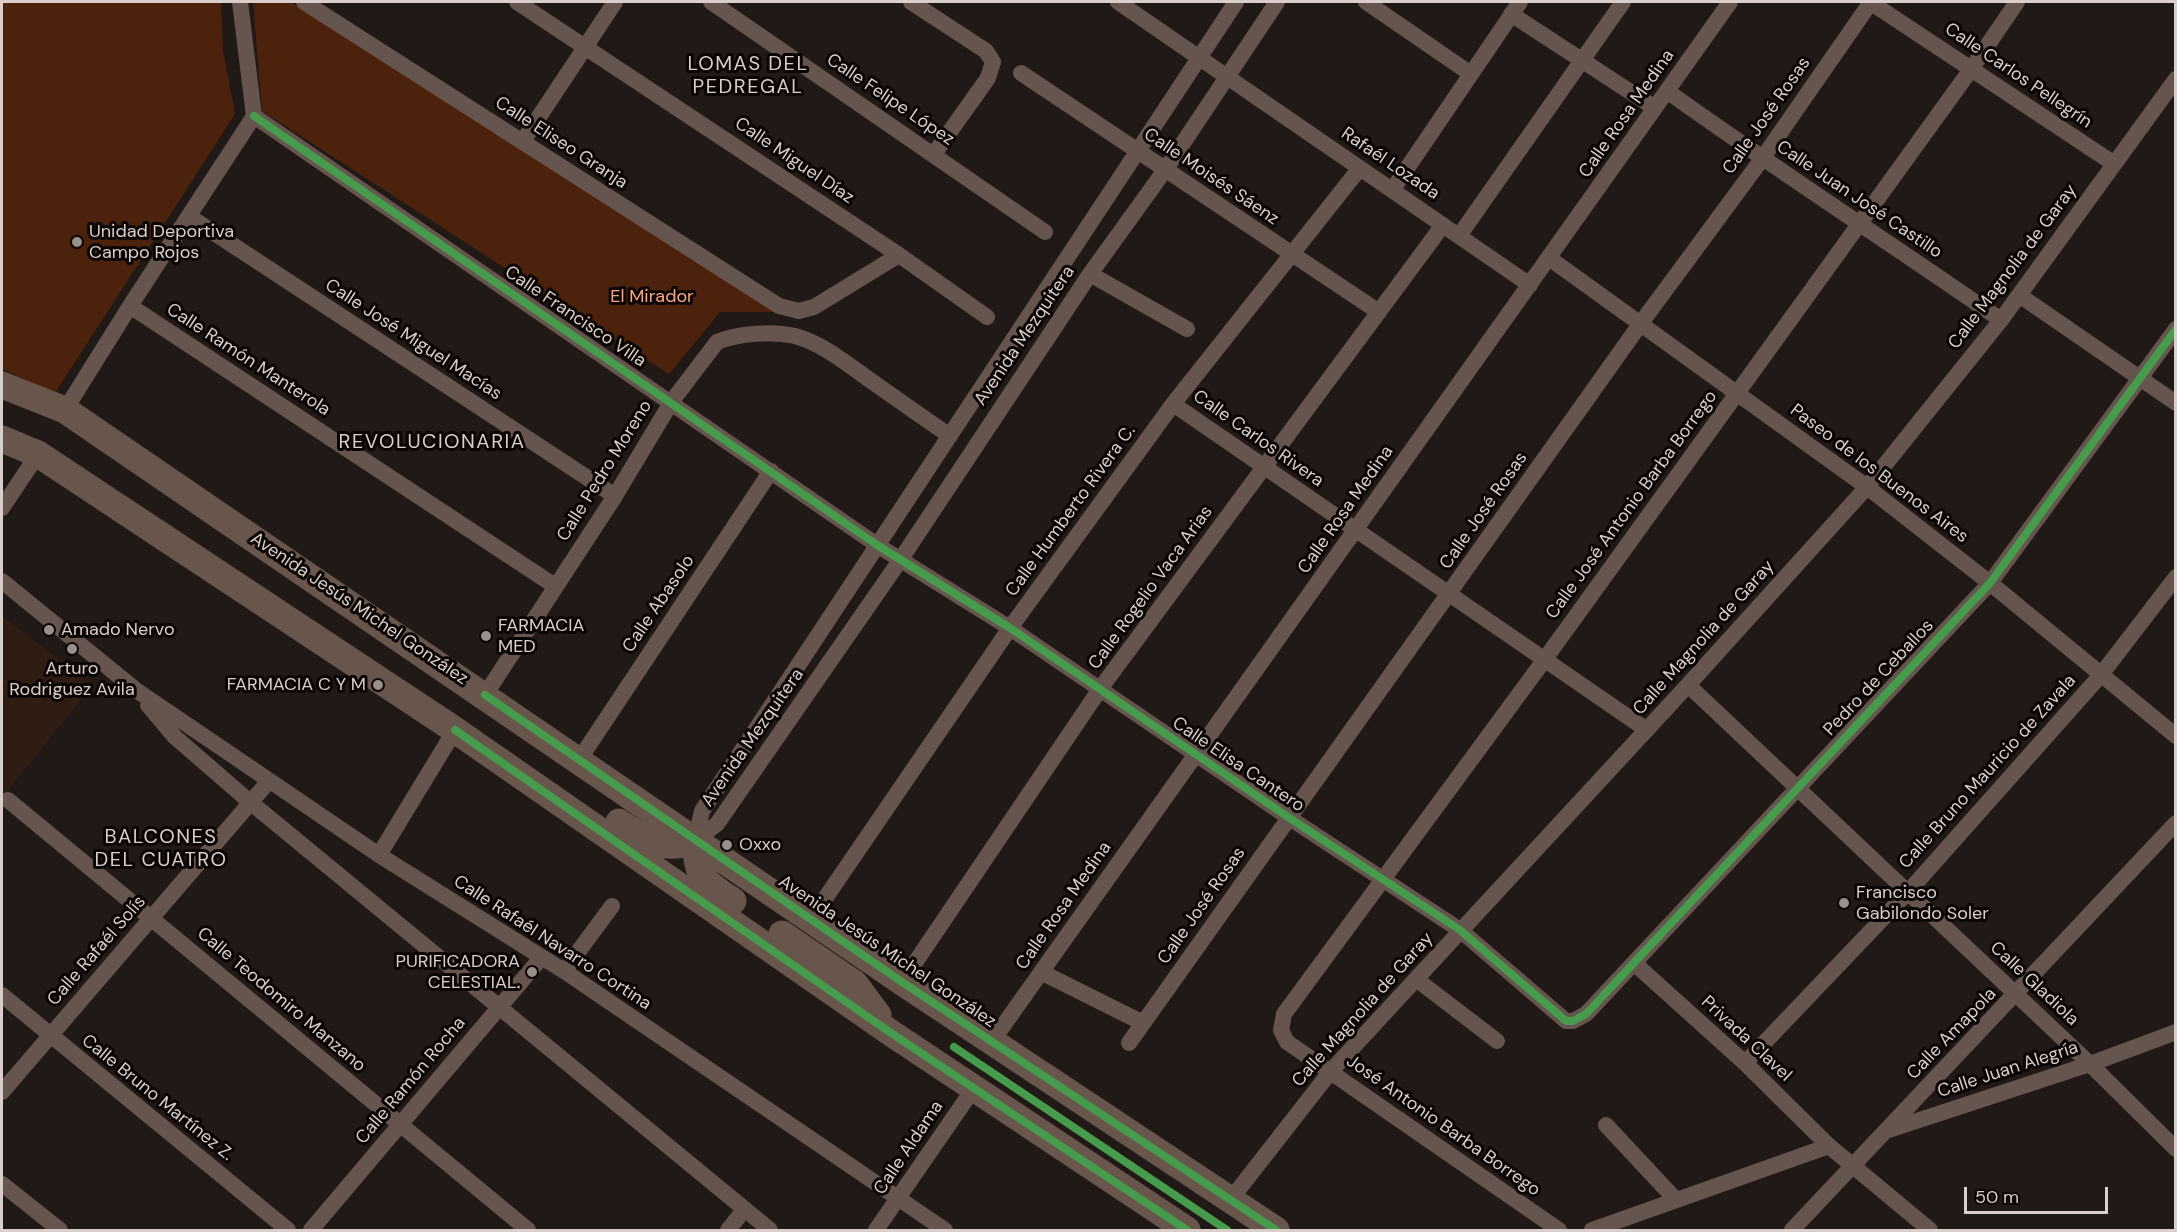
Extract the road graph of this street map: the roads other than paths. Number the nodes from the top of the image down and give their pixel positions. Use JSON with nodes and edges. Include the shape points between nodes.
{"nodes":[{"id":1,"x":240,"y":2,"type":"edge"},
{"id":2,"x":304,"y":2,"type":"edge"},
{"id":3,"x":517,"y":2,"type":"edge"},
{"id":4,"x":615,"y":2,"type":"edge"},
{"id":5,"x":711,"y":2,"type":"edge"},
{"id":6,"x":911,"y":2,"type":"edge"},
{"id":7,"x":1118,"y":2,"type":"edge"},
{"id":8,"x":1236,"y":2,"type":"edge"},
{"id":9,"x":1277,"y":2,"type":"edge"},
{"id":10,"x":1366,"y":2,"type":"edge"},
{"id":11,"x":1623,"y":2,"type":"edge"},
{"id":12,"x":1730,"y":2,"type":"edge"},
{"id":13,"x":1870,"y":2,"type":"edge"},
{"id":14,"x":2017,"y":2,"type":"edge"},
{"id":15,"x":1515,"y":8,"type":"edge"},
{"id":16,"x":586,"y":46,"type":"junction"},
{"id":17,"x":1199,"y":57,"type":"junction"},
{"id":18,"x":1583,"y":61,"type":"junction"},
{"id":19,"x":1972,"y":68,"type":"junction"},
{"id":20,"x":1021,"y":74,"type":"dead end"},
{"id":21,"x":1471,"y":74,"type":"junction"},
{"id":22,"x":1227,"y":76,"type":"junction"},
{"id":23,"x":2175,"y":79,"type":"edge"},
{"id":24,"x":1667,"y":91,"type":"junction"},
{"id":25,"x":1655,"y":108,"type":"junction"},
{"id":26,"x":254,"y":116,"type":"junction"},
{"id":27,"x":523,"y":141,"type":"junction"},
{"id":28,"x":1137,"y":152,"type":"junction"},
{"id":29,"x":934,"y":154,"type":"junction"},
{"id":30,"x":1762,"y":159,"type":"junction"},
{"id":31,"x":2114,"y":163,"type":"junction"},
{"id":32,"x":1360,"y":168,"type":"junction"},
{"id":33,"x":1165,"y":170,"type":"junction"},
{"id":34,"x":1393,"y":189,"type":"junction"},
{"id":35,"x":190,"y":217,"type":"junction"},
{"id":36,"x":1860,"y":222,"type":"junction"},
{"id":37,"x":1443,"y":225,"type":"junction"},
{"id":38,"x":1045,"y":232,"type":"dead end"},
{"id":39,"x":1459,"y":236,"type":"junction"},
{"id":40,"x":1290,"y":254,"type":"junction"},
{"id":41,"x":899,"y":255,"type":"junction"},
{"id":42,"x":1549,"y":258,"type":"junction"},
{"id":43,"x":1090,"y":274,"type":"junction"},
{"id":44,"x":1530,"y":285,"type":"junction"},
{"id":45,"x":2019,"y":295,"type":"junction"},
{"id":46,"x":130,"y":306,"type":"junction"},
{"id":47,"x":1379,"y":312,"type":"junction"},
{"id":48,"x":987,"y":317,"type":"dead end"},
{"id":49,"x":2001,"y":320,"type":"junction"},
{"id":50,"x":1641,"y":323,"type":"junction"},
{"id":51,"x":1187,"y":328,"type":"dead end"},
{"id":52,"x":2175,"y":329,"type":"edge"},
{"id":53,"x":2140,"y":377,"type":"junction"},
{"id":54,"x":2,"y":385,"type":"edge"},
{"id":55,"x":1737,"y":392,"type":"junction"},
{"id":56,"x":672,"y":401,"type":"junction"},
{"id":57,"x":2175,"y":403,"type":"edge"},
{"id":58,"x":1173,"y":404,"type":"junction"},
{"id":59,"x":65,"y":410,"type":"junction"},
{"id":60,"x":950,"y":436,"type":"junction"},
{"id":61,"x":2,"y":439,"type":"edge"},
{"id":62,"x":38,"y":454,"type":"junction"},
{"id":63,"x":1264,"y":467,"type":"junction"},
{"id":64,"x":771,"y":471,"type":"junction"},
{"id":65,"x":1867,"y":487,"type":"junction"},
{"id":66,"x":615,"y":496,"type":"junction"},
{"id":67,"x":2,"y":508,"type":"edge"},
{"id":68,"x":1356,"y":530,"type":"junction"},
{"id":69,"x":877,"y":545,"type":"junction"},
{"id":70,"x":901,"y":560,"type":"junction"},
{"id":71,"x":2175,"y":577,"type":"edge"},
{"id":72,"x":2,"y":581,"type":"edge"},
{"id":73,"x":1990,"y":583,"type":"junction"},
{"id":74,"x":555,"y":586,"type":"junction"},
{"id":75,"x":1449,"y":594,"type":"junction"},
{"id":76,"x":1010,"y":628,"type":"junction"},
{"id":77,"x":1545,"y":659,"type":"junction"},
{"id":78,"x":2100,"y":676,"type":"junction"},
{"id":79,"x":1688,"y":685,"type":"junction"},
{"id":80,"x":1100,"y":689,"type":"junction"},
{"id":81,"x":136,"y":690,"type":"junction"},
{"id":82,"x":484,"y":694,"type":"junction"},
{"id":83,"x":455,"y":730,"type":"junction"},
{"id":84,"x":1647,"y":730,"type":"junction"},
{"id":85,"x":2175,"y":736,"type":"edge"},
{"id":86,"x":1196,"y":754,"type":"junction"},
{"id":87,"x":579,"y":760,"type":"junction"},
{"id":88,"x":269,"y":781,"type":"junction"},
{"id":89,"x":1796,"y":787,"type":"junction"},
{"id":90,"x":8,"y":800,"type":"dead end"},
{"id":91,"x":250,"y":802,"type":"junction"},
{"id":92,"x":1288,"y":817,"type":"junction"},
{"id":93,"x":2175,"y":824,"type":"edge"},
{"id":94,"x":695,"y":841,"type":"junction"},
{"id":95,"x":379,"y":855,"type":"junction"},
{"id":96,"x":1382,"y":880,"type":"junction"},
{"id":97,"x":1908,"y":892,"type":"junction"},
{"id":98,"x":612,"y":906,"type":"dead end"},
{"id":99,"x":151,"y":918,"type":"junction"},
{"id":100,"x":811,"y":919,"type":"junction"},
{"id":101,"x":1460,"y":930,"type":"junction"},
{"id":102,"x":541,"y":957,"type":"junction"},
{"id":103,"x":1634,"y":963,"type":"junction"},
{"id":104,"x":564,"y":971,"type":"junction"},
{"id":105,"x":1041,"y":972,"type":"junction"},
{"id":106,"x":1416,"y":979,"type":"junction"},
{"id":107,"x":902,"y":982,"type":"junction"},
{"id":108,"x":2,"y":994,"type":"edge"},
{"id":109,"x":2017,"y":995,"type":"junction"},
{"id":110,"x":500,"y":1006,"type":"junction"},
{"id":111,"x":1573,"y":1021,"type":"joint"},
{"id":112,"x":1143,"y":1023,"type":"junction"},
{"id":113,"x":1281,"y":1030,"type":"joint"},
{"id":114,"x":891,"y":1032,"type":"junction"},
{"id":115,"x":2175,"y":1032,"type":"edge"},
{"id":116,"x":50,"y":1035,"type":"junction"},
{"id":117,"x":993,"y":1040,"type":"junction"},
{"id":118,"x":1497,"y":1041,"type":"dead end"},
{"id":119,"x":1129,"y":1043,"type":"dead end"},
{"id":120,"x":1745,"y":1063,"type":"junction"},
{"id":121,"x":2090,"y":1064,"type":"junction"},
{"id":122,"x":1331,"y":1071,"type":"junction"},
{"id":123,"x":974,"y":1088,"type":"junction"},
{"id":124,"x":2,"y":1092,"type":"edge"},
{"id":125,"x":400,"y":1124,"type":"junction"},
{"id":126,"x":1606,"y":1125,"type":"dead end"},
{"id":127,"x":1886,"y":1131,"type":"junction"},
{"id":128,"x":1829,"y":1146,"type":"junction"},
{"id":129,"x":2175,"y":1149,"type":"edge"},
{"id":130,"x":1853,"y":1166,"type":"junction"},
{"id":131,"x":2,"y":1184,"type":"edge"},
{"id":132,"x":898,"y":1198,"type":"junction"},
{"id":133,"x":1231,"y":1199,"type":"junction"},
{"id":134,"x":1676,"y":1200,"type":"junction"},
{"id":135,"x":744,"y":1210,"type":"junction"},
{"id":136,"x":60,"y":1230,"type":"edge"},
{"id":137,"x":288,"y":1230,"type":"edge"},
{"id":138,"x":311,"y":1230,"type":"edge"},
{"id":139,"x":528,"y":1230,"type":"edge"},
{"id":140,"x":728,"y":1230,"type":"edge"},
{"id":141,"x":770,"y":1230,"type":"edge"},
{"id":142,"x":876,"y":1230,"type":"edge"},
{"id":143,"x":945,"y":1230,"type":"edge"},
{"id":144,"x":1187,"y":1230,"type":"edge"},
{"id":145,"x":1276,"y":1230,"type":"edge"},
{"id":146,"x":1559,"y":1230,"type":"edge"},
{"id":147,"x":1592,"y":1230,"type":"edge"},
{"id":148,"x":1792,"y":1230,"type":"edge"},
{"id":149,"x":1930,"y":1230,"type":"edge"}],
"edges":[{"from":1,"to":26,"type":"street"},
{"from":2,"to":27,"type":"street","name":"Calle Eliseo Granja"},
{"from":3,"to":16,"type":"street","name":"Calle Miguel Díaz"},
{"from":4,"to":16,"type":"street"},
{"from":5,"to":29,"type":"street","name":"Calle Felipe López"},
{"from":6,"to":29,"type":"street","via":[[986,51],[993,62],[988,78]]},
{"from":7,"to":17,"type":"street","name":"Rafaél Lozada"},
{"from":8,"to":17,"type":"street","name":"Avenida Mezquitera"},
{"from":9,"to":22,"type":"street","name":"Avenida Mezquitera"},
{"from":10,"to":21,"type":"street"},
{"from":11,"to":18,"type":"street"},
{"from":12,"to":24,"type":"street","name":"Calle Rosa Medina"},
{"from":13,"to":19,"type":"street","name":"Calle Carlos Pellegrín"},
{"from":13,"to":30,"type":"street","name":"Calle José Rosas"},
{"from":14,"to":19,"type":"street","name":"Calle José Antonio Barba Borrego"},
{"from":15,"to":18,"type":"street"},
{"from":15,"to":21,"type":"street"},
{"from":16,"to":27,"type":"street"},
{"from":16,"to":41,"type":"street","name":"Calle Miguel Díaz"},
{"from":17,"to":22,"type":"street","name":"Rafaél Lozada"},
{"from":17,"to":28,"type":"street","name":"Avenida Mezquitera"},
{"from":18,"to":25,"type":"street"},
{"from":18,"to":39,"type":"street"},
{"from":19,"to":31,"type":"street","name":"Calle Carlos Pellegrín"},
{"from":19,"to":36,"type":"street","name":"Calle José Antonio Barba Borrego"},
{"from":20,"to":28,"type":"street","name":"Calle Moisés Sáenz"},
{"from":21,"to":34,"type":"street"},
{"from":22,"to":32,"type":"street","name":"Rafaél Lozada"},
{"from":22,"to":33,"type":"street","name":"Avenida Mezquitera"},
{"from":23,"to":31,"type":"street","name":"Calle Magnolia de Garay"},
{"from":24,"to":25,"type":"street","name":"Calle Rosa Medina"},
{"from":24,"to":30,"type":"street","name":"Calle Juan José Castillo"},
{"from":25,"to":42,"type":"street","name":"Calle Rosa Medina"},
{"from":26,"to":35,"type":"street"},
{"from":26,"to":56,"type":"street","name":"Calle Francisco Villa"},
{"from":27,"to":41,"type":"street","name":"Calle Eliseo Granja","via":[[779,306],[799,310],[814,307]]},
{"from":28,"to":33,"type":"street","name":"Calle Moisés Sáenz"},
{"from":28,"to":60,"type":"street","name":"Avenida Mezquitera"},
{"from":29,"to":38,"type":"street","name":"Calle Felipe López"},
{"from":30,"to":36,"type":"street","name":"Calle Juan José Castillo"},
{"from":30,"to":50,"type":"street","name":"Calle José Rosas"},
{"from":31,"to":45,"type":"street","name":"Calle Magnolia de Garay"},
{"from":32,"to":34,"type":"street","name":"Rafaél Lozada"},
{"from":32,"to":40,"type":"street","name":"Calle Humberto Rivera C."},
{"from":33,"to":40,"type":"street","name":"Calle Moisés Sáenz"},
{"from":33,"to":43,"type":"street","name":"Avenida Mezquitera"},
{"from":34,"to":37,"type":"street","name":"Rafaél Lozada"},
{"from":35,"to":46,"type":"street"},
{"from":35,"to":66,"type":"street","name":"Calle José Miguel Macías"},
{"from":36,"to":49,"type":"street","name":"Calle Juan José Castillo"},
{"from":36,"to":55,"type":"street","name":"Calle José Antonio Barba Borrego"},
{"from":37,"to":39,"type":"street","name":"Rafaél Lozada"},
{"from":37,"to":47,"type":"street","name":"Calle Rogelio Vaca Arias"},
{"from":39,"to":44,"type":"street","name":"Rafaél Lozada"},
{"from":40,"to":47,"type":"street","name":"Calle Moisés Sáenz"},
{"from":40,"to":58,"type":"street","name":"Calle Humberto Rivera C."},
{"from":41,"to":48,"type":"street","name":"Calle Miguel Díaz"},
{"from":42,"to":44,"type":"street","name":"Calle Rosa Medina"},
{"from":42,"to":50,"type":"street","name":"Paseo de los Buenos Aires"},
{"from":43,"to":51,"type":"street"},
{"from":43,"to":70,"type":"street","name":"Avenida Mezquitera"},
{"from":44,"to":68,"type":"street","name":"Calle Rosa Medina"},
{"from":45,"to":49,"type":"street","name":"Calle Magnolia de Garay"},
{"from":45,"to":53,"type":"street"},
{"from":46,"to":59,"type":"street"},
{"from":46,"to":74,"type":"street","name":"Calle Ramón Manterola"},
{"from":47,"to":63,"type":"street","name":"Calle Rogelio Vaca Arias"},
{"from":49,"to":65,"type":"street","name":"Calle Magnolia de Garay"},
{"from":50,"to":55,"type":"street","name":"Paseo de los Buenos Aires"},
{"from":50,"to":75,"type":"street","name":"Calle José Rosas"},
{"from":52,"to":53,"type":"street","name":"Pedro de Ceballos"},
{"from":53,"to":57,"type":"street"},
{"from":53,"to":73,"type":"street","name":"Pedro de Ceballos"},
{"from":54,"to":59,"type":"main road","name":"Avenida Jesús Michel González"},
{"from":55,"to":65,"type":"street","name":"Paseo de los Buenos Aires"},
{"from":55,"to":77,"type":"street","name":"Calle José Antonio Barba Borrego"},
{"from":56,"to":60,"type":"street","name":"Calle Pedro Moreno","via":[[717,342],[741,336],[783,334],[807,340],[841,359]]},
{"from":56,"to":64,"type":"street","name":"Calle Francisco Villa"},
{"from":56,"to":66,"type":"street","name":"Calle Pedro Moreno"},
{"from":58,"to":63,"type":"street","name":"Calle Carlos Rivera"},
{"from":58,"to":76,"type":"street","name":"Calle Humberto Rivera C."},
{"from":59,"to":82,"type":"main road","name":"Avenida Jesús Michel González"},
{"from":60,"to":69,"type":"street","name":"Avenida Mezquitera"},
{"from":61,"to":62,"type":"main road"},
{"from":62,"to":67,"type":"street"},
{"from":62,"to":83,"type":"main road"},
{"from":63,"to":68,"type":"street","name":"Calle Carlos Rivera"},
{"from":63,"to":80,"type":"street","name":"Calle Rogelio Vaca Arias"},
{"from":64,"to":69,"type":"street","name":"Calle Francisco Villa"},
{"from":64,"to":87,"type":"street","name":"Calle Abasolo"},
{"from":65,"to":73,"type":"street","name":"Paseo de los Buenos Aires"},
{"from":65,"to":79,"type":"street","name":"Calle Magnolia de Garay"},
{"from":66,"to":74,"type":"street","name":"Calle Pedro Moreno"},
{"from":68,"to":75,"type":"street","name":"Calle Carlos Rivera"},
{"from":68,"to":86,"type":"street","name":"Calle Rosa Medina"},
{"from":69,"to":70,"type":"street","name":"Calle Elisa Cantero"},
{"from":69,"to":94,"type":"street","name":"Avenida Mezquitera","via":[[702,811]]},
{"from":70,"to":76,"type":"street","name":"Calle Elisa Cantero"},
{"from":70,"to":94,"type":"street","name":"Avenida Mezquitera","via":[[717,824]]},
{"from":71,"to":78,"type":"street","name":"Calle Bruno Mauricio de Zavala"},
{"from":72,"to":81,"type":"street","name":"Calle Rafaél Navarro Cortina"},
{"from":73,"to":78,"type":"street","name":"Paseo de los Buenos Aires"},
{"from":73,"to":89,"type":"street","name":"Pedro de Ceballos"},
{"from":74,"to":82,"type":"street","name":"Calle Pedro Moreno"},
{"from":75,"to":77,"type":"street","name":"Calle Carlos Rivera"},
{"from":75,"to":92,"type":"street","name":"Calle José Rosas"},
{"from":76,"to":80,"type":"street","name":"Calle Elisa Cantero"},
{"from":76,"to":100,"type":"street","name":"Calle Humberto Rivera C."},
{"from":77,"to":84,"type":"street","name":"Calle Carlos Rivera"},
{"from":77,"to":96,"type":"street","name":"Calle José Antonio Barba Borrego"},
{"from":78,"to":85,"type":"street","name":"Paseo de los Buenos Aires"},
{"from":78,"to":97,"type":"street","name":"Calle Bruno Mauricio de Zavala"},
{"from":79,"to":84,"type":"street","name":"Calle Magnolia de Garay"},
{"from":79,"to":89,"type":"street","name":"Calle Gladiola"},
{"from":80,"to":86,"type":"street","name":"Calle Elisa Cantero"},
{"from":80,"to":107,"type":"street","name":"Calle Rogelio Vaca Arias"},
{"from":81,"to":88,"type":"street","name":"Calle Rafaél Navarro Cortina"},
{"from":81,"to":91,"type":"street","name":"Calle Rafaél Navarro Cortina","via":[[174,737]]},
{"from":82,"to":87,"type":"main road","name":"Avenida Jesús Michel González"},
{"from":83,"to":94,"type":"main road","via":[[513,752],[650,842],[673,848]]},
{"from":83,"to":95,"type":"street"},
{"from":83,"to":114,"type":"main road"},
{"from":84,"to":101,"type":"street","name":"Calle Magnolia de Garay"},
{"from":86,"to":92,"type":"street","name":"Calle Elisa Cantero"},
{"from":86,"to":105,"type":"street","name":"Calle Rosa Medina"},
{"from":87,"to":94,"type":"main road","name":"Avenida Jesús Michel González"},
{"from":88,"to":91,"type":"street","name":"Calle Rafaél Solís"},
{"from":88,"to":95,"type":"street","name":"Calle Rafaél Navarro Cortina"},
{"from":89,"to":97,"type":"street","name":"Calle Gladiola"},
{"from":89,"to":103,"type":"street","name":"Pedro de Ceballos"},
{"from":90,"to":99,"type":"street","name":"Calle Teodomiro Manzano"},
{"from":91,"to":99,"type":"street","name":"Calle Rafaél Solís"},
{"from":91,"to":110,"type":"street","name":"Calle Rafaél Navarro Cortina"},
{"from":92,"to":96,"type":"street","name":"Calle Elisa Cantero"},
{"from":92,"to":112,"type":"street","name":"Calle José Rosas"},
{"from":93,"to":109,"type":"street","name":"Calle Amapola"},
{"from":94,"to":100,"type":"main road","name":"Avenida Jesús Michel González"},
{"from":94,"to":114,"type":"main road","via":[[697,869],[707,883],[855,984]]},
{"from":95,"to":102,"type":"street","name":"Calle Rafaél Navarro Cortina"},
{"from":96,"to":101,"type":"street","name":"Calle Elisa Cantero"},
{"from":96,"to":113,"type":"street","name":"Calle José Antonio Barba Borrego","via":[[1284,1014]]},
{"from":97,"to":109,"type":"street","name":"Calle Gladiola"},
{"from":97,"to":120,"type":"street","name":"Calle Bruno Mauricio de Zavala"},
{"from":98,"to":104,"type":"street"},
{"from":99,"to":116,"type":"street","name":"Calle Rafaél Solís"},
{"from":99,"to":125,"type":"street","name":"Calle Teodomiro Manzano"},
{"from":100,"to":107,"type":"main road","name":"Avenida Jesús Michel González"},
{"from":101,"to":106,"type":"street","name":"Calle Magnolia de Garay"},
{"from":101,"to":111,"type":"street","name":"Calle Elisa Cantero","via":[[1560,1017]]},
{"from":102,"to":104,"type":"street","name":"Calle Rafaél Navarro Cortina"},
{"from":102,"to":110,"type":"street","name":"Calle Ramón Rocha"},
{"from":103,"to":111,"type":"street","name":"Pedro de Ceballos","via":[[1586,1014]]},
{"from":103,"to":120,"type":"street","name":"Privada Clavel"},
{"from":104,"to":132,"type":"street","name":"Calle Rafaél Navarro Cortina"},
{"from":105,"to":112,"type":"street"},
{"from":105,"to":117,"type":"street","name":"Calle Rosa Medina"},
{"from":106,"to":118,"type":"street"},
{"from":106,"to":122,"type":"street","name":"Calle Magnolia de Garay"},
{"from":107,"to":117,"type":"main road","name":"Avenida Jesús Michel González"},
{"from":108,"to":116,"type":"street","name":"Calle Bruno Martínez Z."},
{"from":109,"to":121,"type":"street","name":"Calle Gladiola"},
{"from":109,"to":127,"type":"street","name":"Calle Amapola"},
{"from":110,"to":125,"type":"street","name":"Calle Ramón Rocha"},
{"from":110,"to":135,"type":"street","name":"Calle Rafaél Navarro Cortina"},
{"from":112,"to":119,"type":"street","name":"Calle José Rosas"},
{"from":113,"to":122,"type":"street","name":"José Antonio Barba Borrego","via":[[1287,1042]]},
{"from":114,"to":123,"type":"main road"},
{"from":115,"to":121,"type":"street","name":"Calle Juan Alegría"},
{"from":116,"to":124,"type":"street","name":"Calle Rafaél Solís"},
{"from":116,"to":137,"type":"street","name":"Calle Bruno Martínez Z."},
{"from":117,"to":133,"type":"main road","name":"Avenida Jesús Michel González"},
{"from":120,"to":128,"type":"street","name":"Privada Clavel"},
{"from":121,"to":127,"type":"street","name":"Calle Juan Alegría"},
{"from":121,"to":129,"type":"street","name":"Calle Gladiola"},
{"from":122,"to":133,"type":"street","name":"Calle Magnolia de Garay"},
{"from":122,"to":146,"type":"street","name":"José Antonio Barba Borrego"},
{"from":123,"to":132,"type":"street","name":"Calle Aldama"},
{"from":123,"to":144,"type":"main road"},
{"from":125,"to":138,"type":"street","name":"Calle Ramón Rocha"},
{"from":125,"to":139,"type":"street","name":"Calle Teodomiro Manzano"},
{"from":126,"to":134,"type":"street"},
{"from":127,"to":130,"type":"street","name":"Calle Amapola"},
{"from":128,"to":130,"type":"street","name":"Privada Clavel"},
{"from":128,"to":134,"type":"street"},
{"from":130,"to":148,"type":"street","name":"Calle Amapola"},
{"from":130,"to":149,"type":"street","name":"Privada Clavel"},
{"from":131,"to":136,"type":"street"},
{"from":132,"to":142,"type":"street","name":"Calle Aldama"},
{"from":132,"to":143,"type":"street","name":"Calle Rafaél Navarro Cortina"},
{"from":133,"to":145,"type":"main road","name":"Avenida Jesús Michel González"},
{"from":134,"to":147,"type":"street"},
{"from":135,"to":140,"type":"street"},
{"from":135,"to":141,"type":"street","name":"Calle Rafaél Navarro Cortina"}]}
